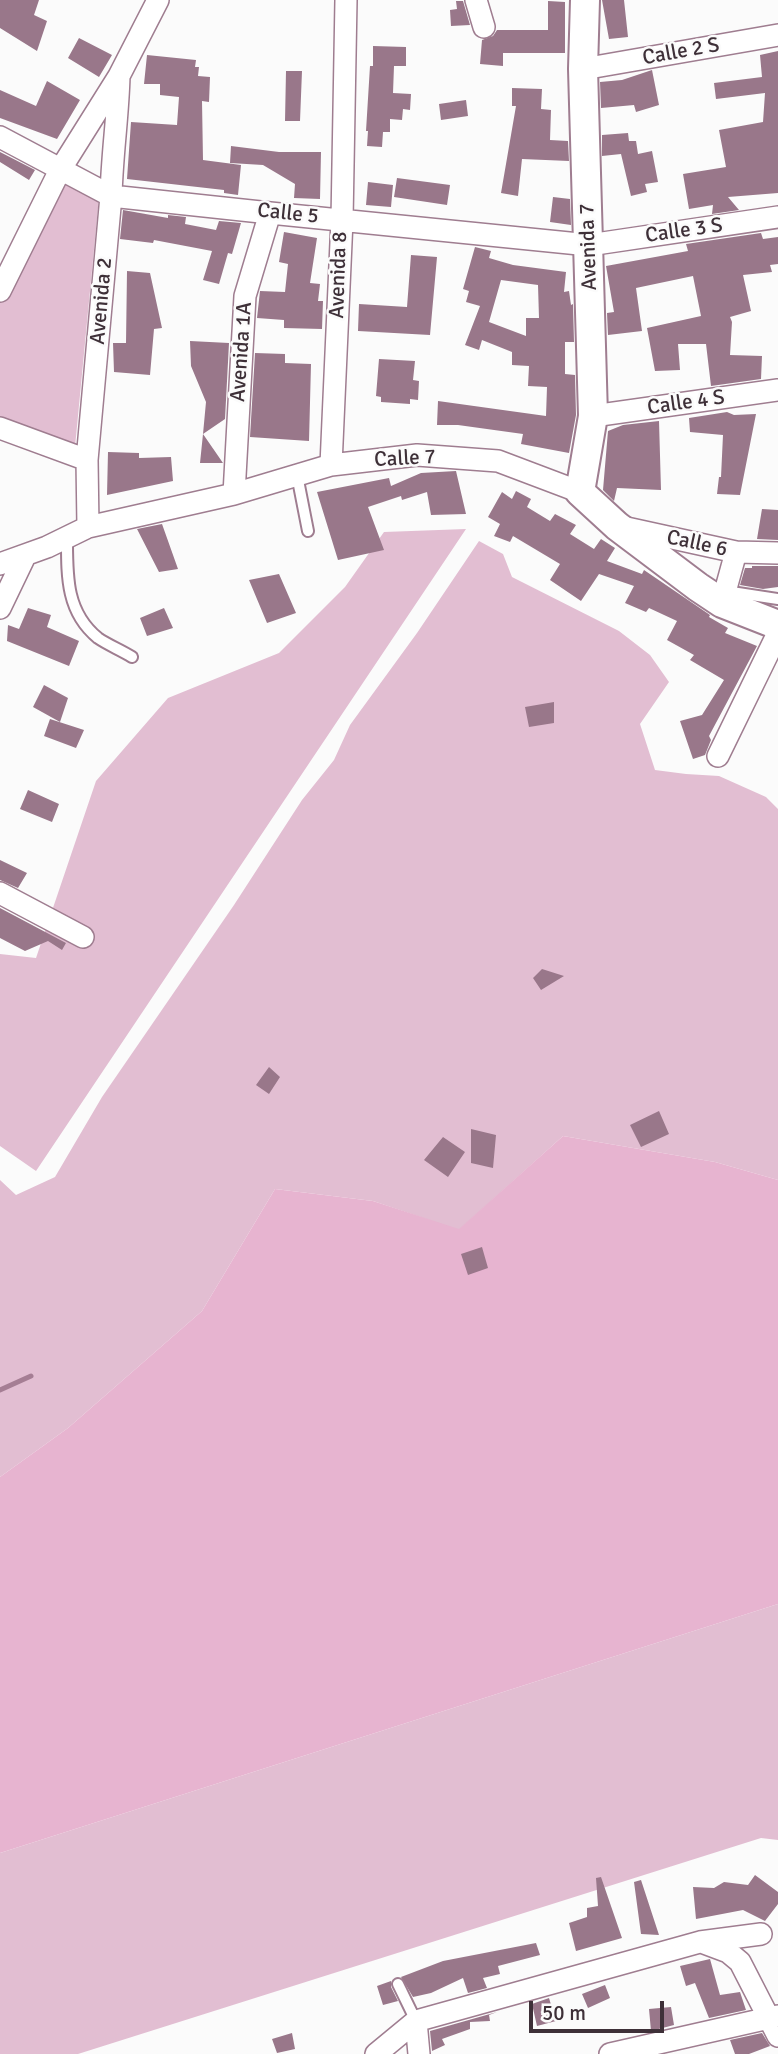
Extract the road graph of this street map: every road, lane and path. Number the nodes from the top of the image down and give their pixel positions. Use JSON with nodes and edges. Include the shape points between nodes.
{"nodes":[{"id":1,"x":158,"y":0,"type":"edge"},
{"id":2,"x":346,"y":0,"type":"edge"},
{"id":3,"x":476,"y":0,"type":"edge"},
{"id":4,"x":585,"y":0,"type":"edge"},
{"id":5,"x":484,"y":26,"type":"dead end"},
{"id":6,"x":778,"y":35,"type":"edge"},
{"id":7,"x":583,"y":69,"type":"junction"},
{"id":8,"x":120,"y":76,"type":"junction"},
{"id":9,"x":0,"y":137,"type":"edge"},
{"id":10,"x":60,"y":170,"type":"junction"},
{"id":11,"x":111,"y":196,"type":"junction"},
{"id":12,"x":270,"y":213,"type":"junction"},
{"id":13,"x":778,"y":217,"type":"edge"},
{"id":14,"x":342,"y":220,"type":"junction"},
{"id":15,"x":589,"y":245,"type":"junction"},
{"id":16,"x":0,"y":291,"type":"edge"},
{"id":17,"x":778,"y":390,"type":"edge"},
{"id":18,"x":593,"y":416,"type":"junction"},
{"id":19,"x":0,"y":428,"type":"edge"},
{"id":20,"x":87,"y":460,"type":"junction"},
{"id":21,"x":331,"y":465,"type":"junction"},
{"id":22,"x":297,"y":475,"type":"junction"},
{"id":23,"x":580,"y":492,"type":"junction"},
{"id":24,"x":234,"y":494,"type":"junction"},
{"id":25,"x":617,"y":526,"type":"junction"},
{"id":26,"x":88,"y":527,"type":"junction"},
{"id":27,"x":308,"y":531,"type":"dead end"},
{"id":28,"x":67,"y":538,"type":"junction"},
{"id":29,"x":736,"y":552,"type":"junction"},
{"id":30,"x":778,"y":553,"type":"edge"},
{"id":31,"x":25,"y":556,"type":"junction"},
{"id":32,"x":0,"y":564,"type":"edge"},
{"id":33,"x":724,"y":597,"type":"junction"},
{"id":34,"x":778,"y":598,"type":"edge"},
{"id":35,"x":0,"y":608,"type":"edge"},
{"id":36,"x":778,"y":625,"type":"edge"},
{"id":37,"x":778,"y":633,"type":"edge"},
{"id":38,"x":132,"y":657,"type":"dead end"},
{"id":39,"x":718,"y":756,"type":"dead end"},
{"id":40,"x":0,"y":893,"type":"edge"},
{"id":41,"x":83,"y":937,"type":"dead end"},
{"id":42,"x":761,"y":1934,"type":"dead end"},
{"id":43,"x":700,"y":1942,"type":"junction"},
{"id":44,"x":398,"y":1984,"type":"dead end"},
{"id":45,"x":416,"y":2021,"type":"junction"},
{"id":46,"x":775,"y":2024,"type":"edge"},
{"id":47,"x":376,"y":2054,"type":"edge"},
{"id":48,"x":419,"y":2054,"type":"edge"},
{"id":49,"x":610,"y":2054,"type":"edge"}],
"edges":[{"from":1,"to":8,"type":"street"},
{"from":2,"to":14,"type":"street","name":"Avenida 8"},
{"from":3,"to":5,"type":"street"},
{"from":4,"to":7,"type":"main road","name":"Avenida 7"},
{"from":6,"to":7,"type":"street","name":"Calle 2 S"},
{"from":7,"to":15,"type":"main road","name":"Avenida 7"},
{"from":8,"to":10,"type":"street"},
{"from":8,"to":11,"type":"street","name":"Avenida 2"},
{"from":9,"to":10,"type":"street","name":"Calle 5"},
{"from":10,"to":11,"type":"street","name":"Calle 5"},
{"from":10,"to":16,"type":"street"},
{"from":11,"to":12,"type":"street","name":"Calle 5"},
{"from":11,"to":20,"type":"street","name":"Avenida 2"},
{"from":12,"to":14,"type":"street","name":"Calle 5"},
{"from":12,"to":24,"type":"street","name":"Avenida 1A","via":[[245,296]]},
{"from":13,"to":15,"type":"street","name":"Calle 3 S"},
{"from":14,"to":15,"type":"street","name":"Calle 5"},
{"from":14,"to":21,"type":"street","name":"Avenida 8"},
{"from":15,"to":18,"type":"main road","name":"Avenida 7"},
{"from":17,"to":18,"type":"street","name":"Calle 4 S"},
{"from":18,"to":23,"type":"main road","name":"Avenida 7"},
{"from":19,"to":20,"type":"street"},
{"from":20,"to":26,"type":"street","name":"Avenida 2"},
{"from":21,"to":22,"type":"street","name":"Calle 7"},
{"from":21,"to":23,"type":"street","name":"Calle 7","via":[[417,455],[498,461]]},
{"from":22,"to":24,"type":"street","name":"Calle 7"},
{"from":22,"to":27,"type":"lane"},
{"from":23,"to":25,"type":"main road","name":"Calle 7"},
{"from":24,"to":26,"type":"street","name":"Calle 7"},
{"from":25,"to":29,"type":"street","name":"Calle 6"},
{"from":25,"to":33,"type":"main road","name":"Calle 7"},
{"from":26,"to":28,"type":"street","name":"Calle 7"},
{"from":28,"to":31,"type":"street","name":"Calle 7"},
{"from":28,"to":38,"type":"lane","via":[[70,598],[78,617],[98,638]]},
{"from":29,"to":30,"type":"street","name":"Calle 6"},
{"from":29,"to":33,"type":"street"},
{"from":31,"to":32,"type":"street","name":"Calle 7"},
{"from":31,"to":35,"type":"street"},
{"from":33,"to":34,"type":"lane"},
{"from":33,"to":36,"type":"main road","name":"Calle 7"},
{"from":37,"to":39,"type":"street"},
{"from":40,"to":41,"type":"street"},
{"from":42,"to":43,"type":"street"},
{"from":43,"to":45,"type":"street"},
{"from":43,"to":46,"type":"street","via":[[717,1946],[740,1962]]},
{"from":44,"to":45,"type":"lane"},
{"from":45,"to":47,"type":"street"},
{"from":45,"to":48,"type":"street"},
{"from":46,"to":49,"type":"street"}]}
